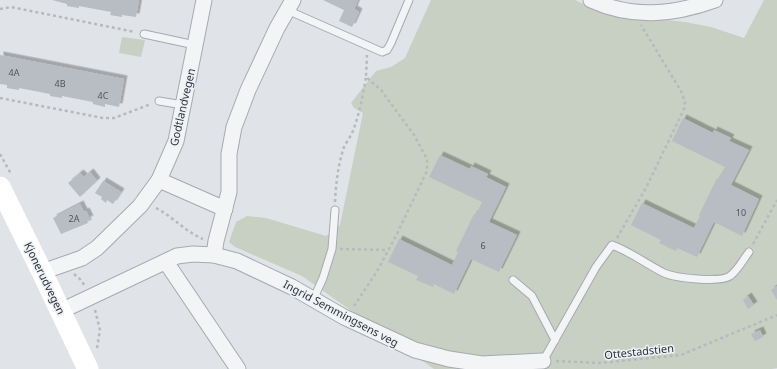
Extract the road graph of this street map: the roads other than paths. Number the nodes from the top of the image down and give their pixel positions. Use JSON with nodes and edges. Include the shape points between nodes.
{"nodes":[{"id":1,"x":204,"y":0,"type":"edge"},
{"id":2,"x":409,"y":0,"type":"edge"},
{"id":3,"x":591,"y":0,"type":"edge"},
{"id":4,"x":715,"y":0,"type":"edge"},
{"id":5,"x":290,"y":5,"type":"edge"},
{"id":6,"x":144,"y":34,"type":"road end"},
{"id":7,"x":196,"y":45,"type":"junction"},
{"id":8,"x":159,"y":101,"type":"road end"},
{"id":9,"x":184,"y":105,"type":"junction"},
{"id":10,"x":159,"y":180,"type":"junction"},
{"id":11,"x":0,"y":187,"type":"edge"},
{"id":12,"x":225,"y":209,"type":"junction"},
{"id":13,"x":335,"y":210,"type":"road end"},
{"id":14,"x":215,"y":248,"type":"junction"},
{"id":15,"x":749,"y":252,"type":"road end"},
{"id":16,"x":166,"y":262,"type":"junction"},
{"id":17,"x":42,"y":272,"type":"junction"},
{"id":18,"x":513,"y":280,"type":"dead end"},
{"id":19,"x":313,"y":300,"type":"junction"},
{"id":20,"x":61,"y":312,"type":"junction"},
{"id":21,"x":555,"y":340,"type":"junction"},
{"id":22,"x":543,"y":361,"type":"joint"},
{"id":23,"x":88,"y":369,"type":"edge"},
{"id":24,"x":238,"y":369,"type":"edge"}],
"edges":[{"from":1,"to":7,"type":"street","name":"Godtlandvegen"},
{"from":2,"to":5,"type":"lane","via":[[387,50],[382,52]]},
{"from":3,"to":4,"type":"street","via":[[611,8],[660,14],[693,8]]},
{"from":5,"to":12,"type":"street","via":[[264,54],[234,127],[228,154],[229,192]]},
{"from":6,"to":7,"type":"lane"},
{"from":7,"to":9,"type":"street","name":"Godtlandvegen"},
{"from":8,"to":9,"type":"lane"},
{"from":9,"to":10,"type":"street","name":"Godtlandvegen","via":[[176,141]]},
{"from":10,"to":12,"type":"street"},
{"from":10,"to":17,"type":"street","name":"Godtlandvegen","via":[[140,206],[97,248],[82,258]]},
{"from":11,"to":17,"type":"main road","name":"Kjonerudvegen"},
{"from":12,"to":14,"type":"street"},
{"from":13,"to":19,"type":"lane","via":[[332,249]]},
{"from":14,"to":16,"type":"street","name":"Ingrid Semmingsens veg","via":[[177,256]]},
{"from":14,"to":19,"type":"street","name":"Ingrid Semmingsens veg"},
{"from":15,"to":21,"type":"lane","via":[[738,269],[729,277],[710,280],[665,274],[612,244],[596,267]]},
{"from":16,"to":20,"type":"street","name":"Ingrid Semmingsens veg"},
{"from":16,"to":24,"type":"street"},
{"from":17,"to":20,"type":"main road","name":"Kjonerudvegen"},
{"from":18,"to":21,"type":"lane","via":[[532,296]]},
{"from":19,"to":22,"type":"street","name":"Ingrid Semmingsens veg","via":[[406,347],[449,359],[482,364]]},
{"from":20,"to":23,"type":"main road","name":"Kjonerudvegen"},
{"from":21,"to":22,"type":"lane"}]}
